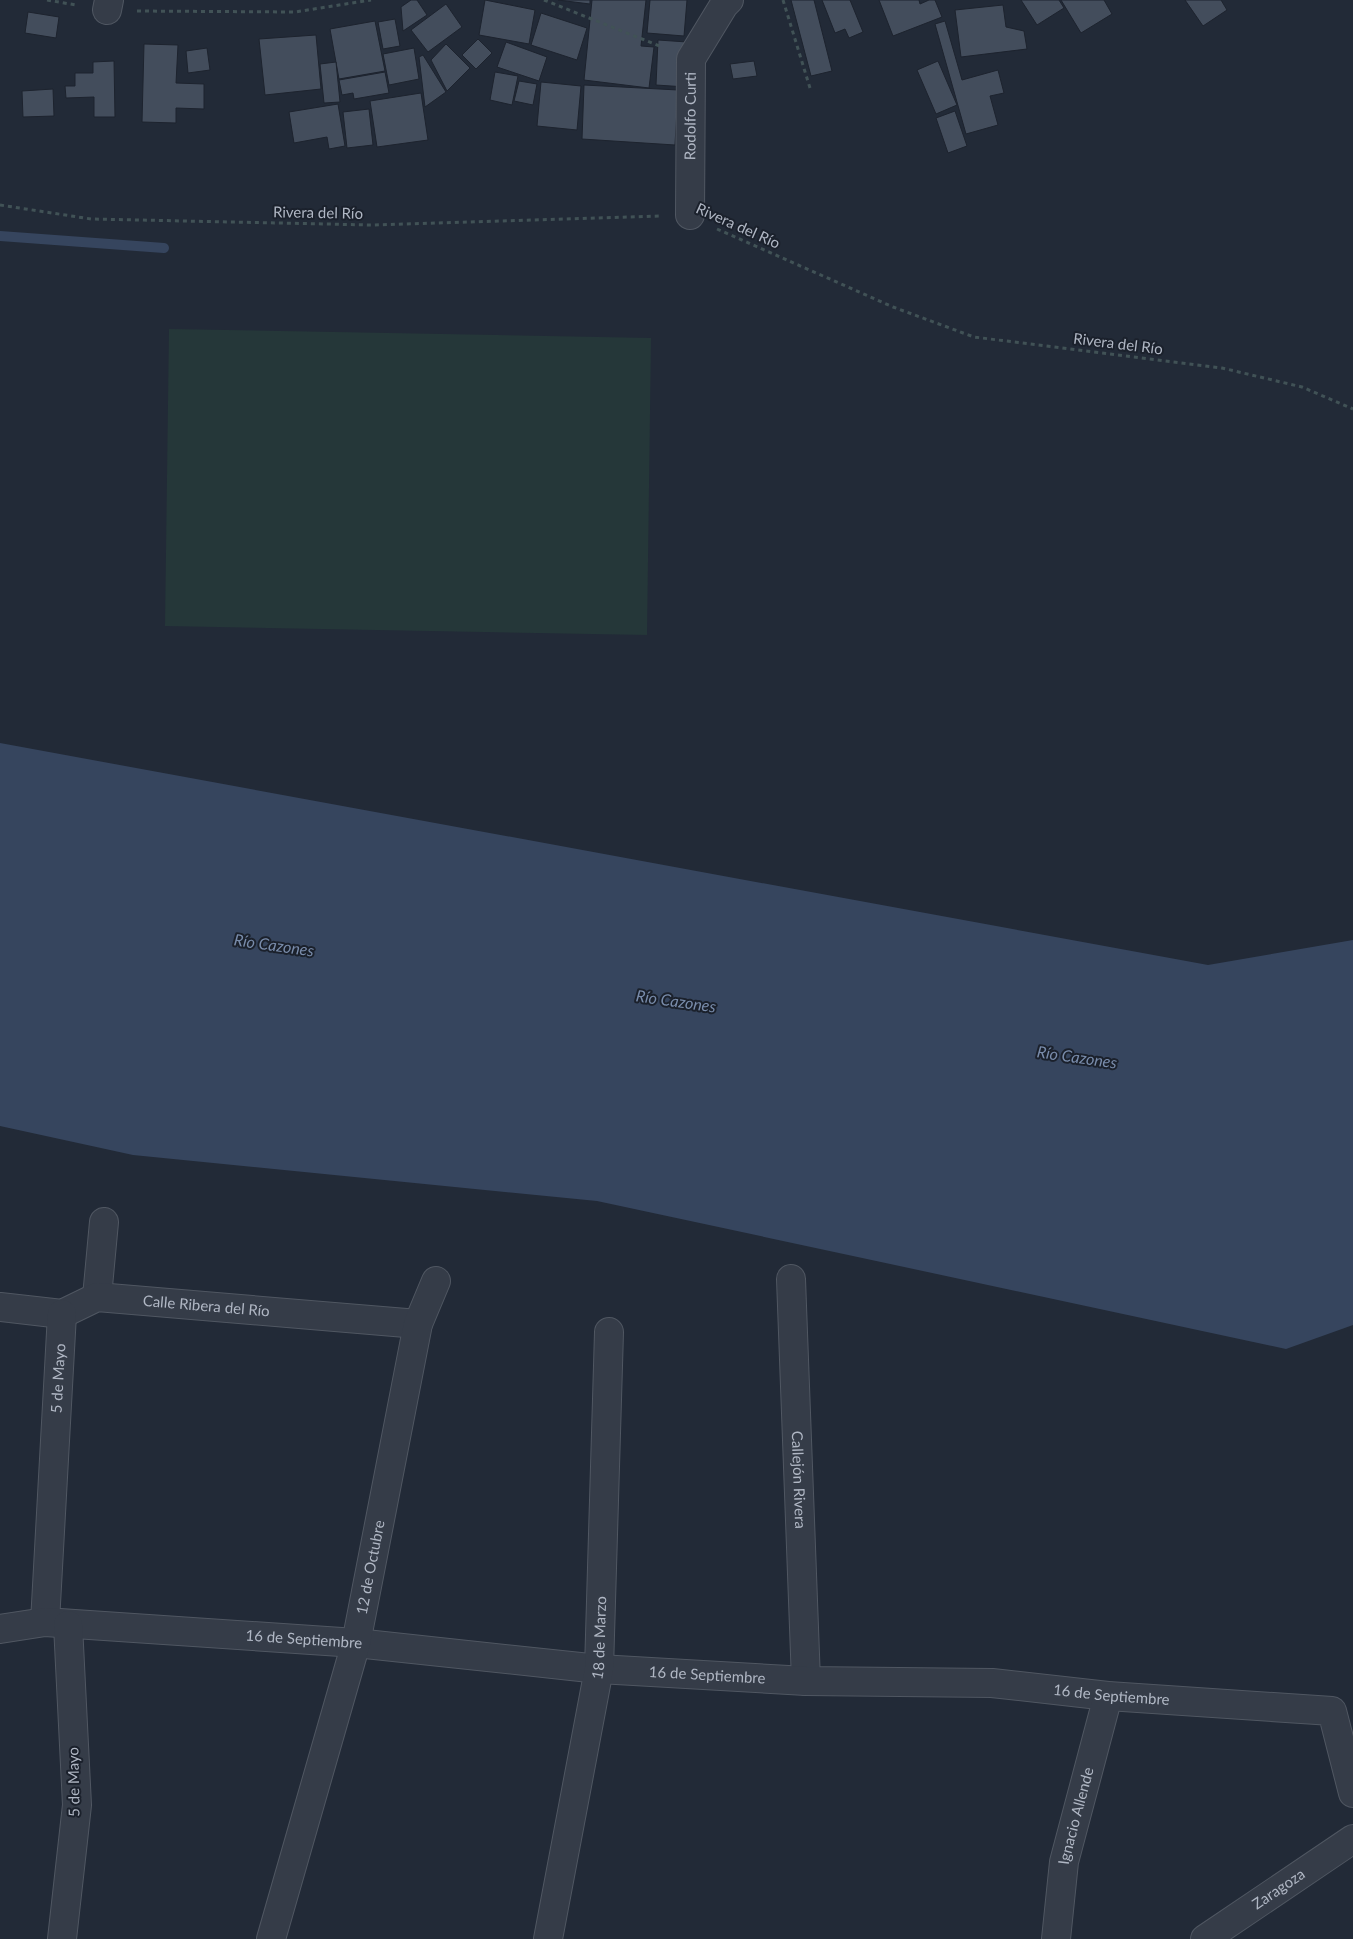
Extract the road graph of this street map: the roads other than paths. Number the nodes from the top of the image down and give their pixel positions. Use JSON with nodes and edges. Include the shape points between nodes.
{"nodes":[{"id":1,"x":729,"y":0,"type":"edge"},
{"id":2,"x":690,"y":215,"type":"road end"},
{"id":3,"x":104,"y":1222,"type":"dead end"},
{"id":4,"x":791,"y":1279,"type":"dead end"},
{"id":5,"x":436,"y":1281,"type":"dead end"},
{"id":6,"x":97,"y":1297,"type":"junction"},
{"id":7,"x":0,"y":1307,"type":"edge"},
{"id":8,"x":62,"y":1314,"type":"junction"},
{"id":9,"x":418,"y":1324,"type":"junction"},
{"id":10,"x":609,"y":1332,"type":"dead end"},
{"id":11,"x":56,"y":1623,"type":"junction"},
{"id":12,"x":0,"y":1629,"type":"edge"},
{"id":13,"x":356,"y":1643,"type":"junction"},
{"id":14,"x":599,"y":1669,"type":"junction"},
{"id":15,"x":806,"y":1681,"type":"junction"},
{"id":16,"x":1108,"y":1696,"type":"junction"},
{"id":17,"x":1353,"y":1793,"type":"edge"},
{"id":18,"x":1353,"y":1840,"type":"edge"},
{"id":19,"x":62,"y":1939,"type":"edge"},
{"id":20,"x":271,"y":1939,"type":"edge"},
{"id":21,"x":548,"y":1939,"type":"edge"},
{"id":22,"x":1056,"y":1939,"type":"edge"},
{"id":23,"x":1205,"y":1939,"type":"edge"}],
"edges":[{"from":1,"to":2,"type":"street","name":"Rodolfo Curti","via":[[691,59]]},
{"from":3,"to":6,"type":"street"},
{"from":4,"to":15,"type":"street","name":"Callejón Rivera"},
{"from":5,"to":9,"type":"street","name":"12 de Octubre"},
{"from":6,"to":8,"type":"street"},
{"from":6,"to":9,"type":"street","name":"Calle Ribera del Río"},
{"from":7,"to":8,"type":"street"},
{"from":8,"to":11,"type":"street","name":"5 de Mayo"},
{"from":9,"to":13,"type":"street","name":"12 de Octubre"},
{"from":10,"to":14,"type":"street","name":"18 de Marzo"},
{"from":11,"to":12,"type":"street","name":"16 de Septiembre"},
{"from":11,"to":13,"type":"street","name":"16 de Septiembre"},
{"from":11,"to":19,"type":"street","name":"5 de Mayo","via":[[77,1805]]},
{"from":13,"to":14,"type":"street","name":"16 de Septiembre"},
{"from":13,"to":20,"type":"street","name":"12 de Octubre"},
{"from":14,"to":15,"type":"street","name":"16 de Septiembre"},
{"from":14,"to":21,"type":"street","name":"18 de Marzo"},
{"from":15,"to":16,"type":"street","name":"16 de Septiembre","via":[[992,1683]]},
{"from":16,"to":17,"type":"street","name":"16 de Septiembre","via":[[1332,1710]]},
{"from":16,"to":22,"type":"street","name":"Ignacio Allende","via":[[1064,1862]]},
{"from":18,"to":23,"type":"street","name":"Zaragoza"}]}
